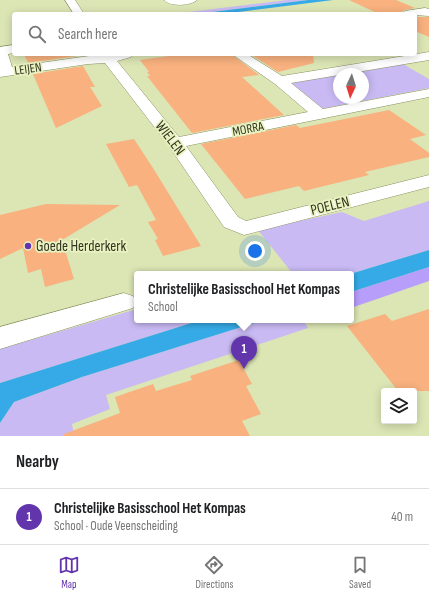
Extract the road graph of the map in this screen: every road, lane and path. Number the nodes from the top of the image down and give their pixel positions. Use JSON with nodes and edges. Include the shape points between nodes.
{"nodes":[{"id":1,"x":70,"y":0,"type":"edge"},
{"id":2,"x":169,"y":0,"type":"edge"},
{"id":3,"x":192,"y":0,"type":"edge"},
{"id":4,"x":78,"y":12,"type":"edge"},
{"id":5,"x":427,"y":12,"type":"edge"},
{"id":6,"x":417,"y":13,"type":"edge"},
{"id":7,"x":12,"y":49,"type":"edge"},
{"id":8,"x":109,"y":56,"type":"edge"},
{"id":9,"x":241,"y":56,"type":"edge"},
{"id":10,"x":429,"y":56,"type":"edge"},
{"id":11,"x":413,"y":58,"type":"junction"},
{"id":12,"x":429,"y":67,"type":"edge"},
{"id":13,"x":3,"y":72,"type":"edge"},
{"id":14,"x":280,"y":81,"type":"junction"},
{"id":15,"x":425,"y":98,"type":"edge"},
{"id":16,"x":321,"y":115,"type":"junction"},
{"id":17,"x":175,"y":144,"type":"junction"},
{"id":18,"x":429,"y":181,"type":"edge"},
{"id":19,"x":231,"y":222,"type":"joint"},
{"id":20,"x":124,"y":302,"type":"dead end"},
{"id":21,"x":0,"y":338,"type":"edge"}],
"edges":[{"from":1,"to":4,"type":"street"},
{"from":2,"to":3,"type":"street"},
{"from":5,"to":6,"type":"street"},
{"from":7,"to":13,"type":"street","via":[[1,51]]},
{"from":8,"to":13,"type":"street","name":"LEIJEN"},
{"from":8,"to":17,"type":"street","name":"WIELEN"},
{"from":9,"to":14,"type":"street"},
{"from":10,"to":11,"type":"street"},
{"from":11,"to":12,"type":"street"},
{"from":11,"to":14,"type":"street"},
{"from":14,"to":16,"type":"street"},
{"from":15,"to":16,"type":"street","name":"MORRA"},
{"from":16,"to":17,"type":"street","name":"MORRA"},
{"from":17,"to":19,"type":"street","name":"WIELEN"},
{"from":18,"to":19,"type":"street","name":"POELEN","via":[[244,228]]},
{"from":20,"to":21,"type":"street"}]}
